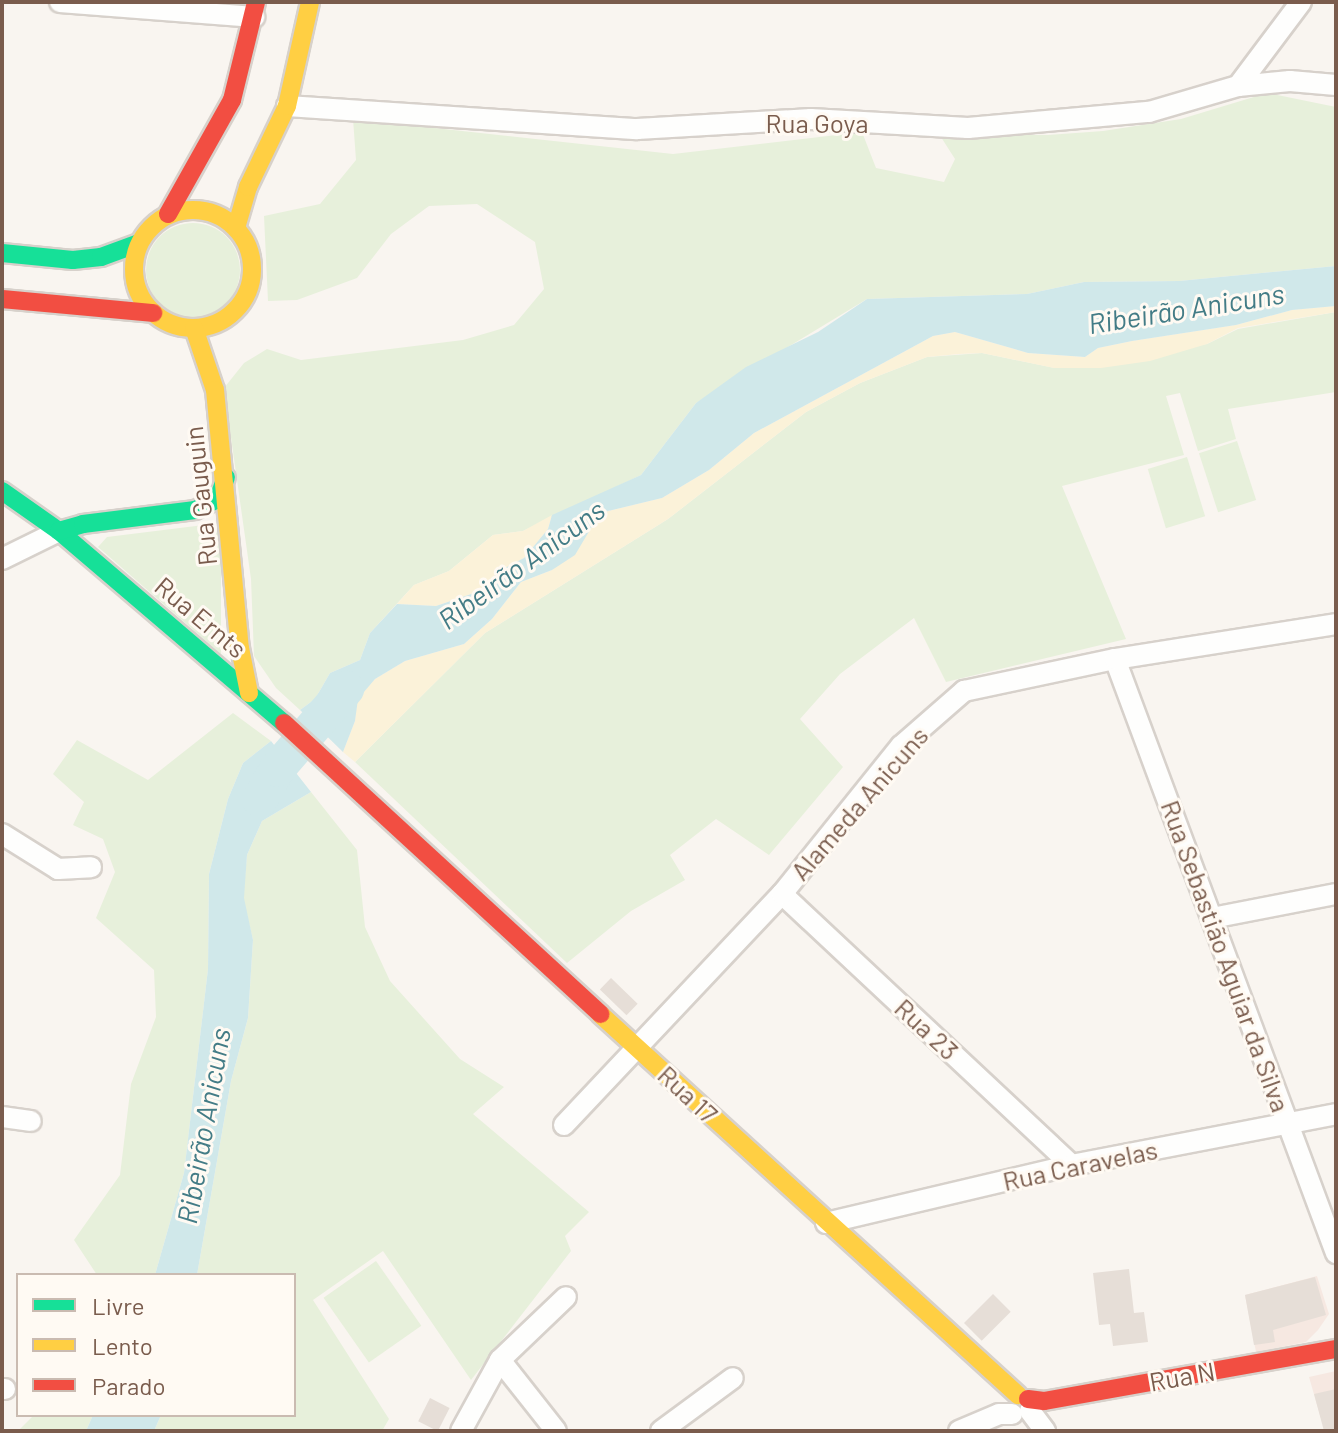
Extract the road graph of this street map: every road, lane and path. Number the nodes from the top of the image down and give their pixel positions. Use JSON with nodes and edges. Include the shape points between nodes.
{"nodes":[{"id":1,"x":60,"y":2,"type":"edge"},
{"id":2,"x":310,"y":2,"type":"edge"},
{"id":3,"x":1301,"y":2,"type":"edge"},
{"id":4,"x":255,"y":10,"type":"edge"},
{"id":5,"x":1336,"y":85,"type":"edge"},
{"id":6,"x":1238,"y":86,"type":"junction"},
{"id":7,"x":287,"y":106,"type":"junction"},
{"id":8,"x":168,"y":214,"type":"junction"},
{"id":9,"x":236,"y":228,"type":"junction"},
{"id":10,"x":139,"y":243,"type":"junction"},
{"id":11,"x":2,"y":253,"type":"edge"},
{"id":12,"x":2,"y":299,"type":"edge"},
{"id":13,"x":153,"y":313,"type":"junction"},
{"id":14,"x":229,"y":316,"type":"junction"},
{"id":15,"x":194,"y":328,"type":"junction"},
{"id":16,"x":215,"y":390,"type":"junction"},
{"id":17,"x":226,"y":477,"type":"junction"},
{"id":18,"x":2,"y":491,"type":"edge"},
{"id":19,"x":59,"y":531,"type":"junction"},
{"id":20,"x":2,"y":559,"type":"edge"},
{"id":21,"x":1336,"y":624,"type":"edge"},
{"id":22,"x":1115,"y":659,"type":"junction"},
{"id":23,"x":249,"y":693,"type":"junction"},
{"id":24,"x":360,"y":791,"type":"joint"},
{"id":25,"x":2,"y":834,"type":"edge"},
{"id":26,"x":91,"y":867,"type":"dead end"},
{"id":27,"x":782,"y":894,"type":"junction"},
{"id":28,"x":1336,"y":894,"type":"edge"},
{"id":29,"x":1212,"y":918,"type":"junction"},
{"id":30,"x":638,"y":1047,"type":"junction"},
{"id":31,"x":1336,"y":1114,"type":"edge"},
{"id":32,"x":2,"y":1117,"type":"edge"},
{"id":33,"x":31,"y":1121,"type":"dead end"},
{"id":34,"x":1288,"y":1122,"type":"junction"},
{"id":35,"x":564,"y":1125,"type":"dead end"},
{"id":36,"x":1072,"y":1165,"type":"junction"},
{"id":37,"x":826,"y":1223,"type":"junction"},
{"id":38,"x":1336,"y":1253,"type":"edge"},
{"id":39,"x":566,"y":1297,"type":"dead end"},
{"id":40,"x":1336,"y":1349,"type":"edge"},
{"id":41,"x":500,"y":1360,"type":"junction"},
{"id":42,"x":733,"y":1378,"type":"dead end"},
{"id":43,"x":1023,"y":1408,"type":"edge"},
{"id":44,"x":461,"y":1431,"type":"edge"},
{"id":45,"x":556,"y":1431,"type":"edge"},
{"id":46,"x":661,"y":1431,"type":"edge"},
{"id":47,"x":959,"y":1431,"type":"edge"}],
"edges":[{"from":1,"to":4,"type":"street"},
{"from":2,"to":7,"type":"street"},
{"from":3,"to":6,"type":"street"},
{"from":4,"to":8,"type":"street","via":[[232,100]]},
{"from":5,"to":6,"type":"street","name":"Rua Goya","via":[[1290,81]]},
{"from":6,"to":7,"type":"street","name":"Rua Goya","via":[[1149,112],[968,128],[811,119],[637,129]]},
{"from":7,"to":9,"type":"street","via":[[248,187]]},
{"from":8,"to":9,"type":"street","via":[[204,210]]},
{"from":8,"to":10,"type":"street"},
{"from":9,"to":14,"type":"street","via":[[248,244],[251,283]]},
{"from":10,"to":11,"type":"street","via":[[101,257],[73,260]]},
{"from":10,"to":13,"type":"street","via":[[134,280]]},
{"from":12,"to":13,"type":"street"},
{"from":13,"to":15,"type":"street"},
{"from":14,"to":15,"type":"street"},
{"from":14,"to":16,"type":"street","name":"Rua Gauguin"},
{"from":15,"to":16,"type":"street","name":"Rua Gauguin"},
{"from":16,"to":17,"type":"street","name":"Rua Gauguin"},
{"from":17,"to":19,"type":"street","via":[[218,499],[195,510]]},
{"from":17,"to":23,"type":"street","name":"Rua Gauguin","via":[[240,648]]},
{"from":18,"to":19,"type":"street","name":"Rua Ernts"},
{"from":19,"to":20,"type":"street"},
{"from":19,"to":23,"type":"street","name":"Rua Ernts"},
{"from":21,"to":22,"type":"street","name":"Alameda Anicuns"},
{"from":22,"to":27,"type":"street","name":"Alameda Anicuns","via":[[964,691],[901,746]]},
{"from":22,"to":29,"type":"street","name":"Rua Sebastião Aguiar da Silva"},
{"from":23,"to":24,"type":"street","name":"Rua Ernts"},
{"from":24,"to":30,"type":"street","name":"Rua 17"},
{"from":25,"to":26,"type":"street","via":[[58,869]]},
{"from":27,"to":30,"type":"street","name":"Alameda Anicuns"},
{"from":27,"to":36,"type":"street","name":"Rua 23"},
{"from":28,"to":29,"type":"street"},
{"from":29,"to":34,"type":"street","name":"Rua Sebastião Aguiar da Silva"},
{"from":30,"to":35,"type":"street","name":"Alameda Anicuns"},
{"from":30,"to":37,"type":"street","name":"Rua 17"},
{"from":31,"to":34,"type":"street","name":"Rua Caravelas"},
{"from":32,"to":33,"type":"street"},
{"from":34,"to":36,"type":"street","name":"Rua Caravelas"},
{"from":34,"to":38,"type":"street","name":"Rua Sebastião Aguiar da Silva"},
{"from":36,"to":37,"type":"street","name":"Rua Caravelas"},
{"from":37,"to":43,"type":"street","name":"Rua 17"},
{"from":39,"to":41,"type":"street"},
{"from":40,"to":43,"type":"street","name":"Rua N"},
{"from":41,"to":44,"type":"street"},
{"from":41,"to":45,"type":"street"},
{"from":42,"to":46,"type":"street"},
{"from":43,"to":47,"type":"street","name":"Rua N"}]}
